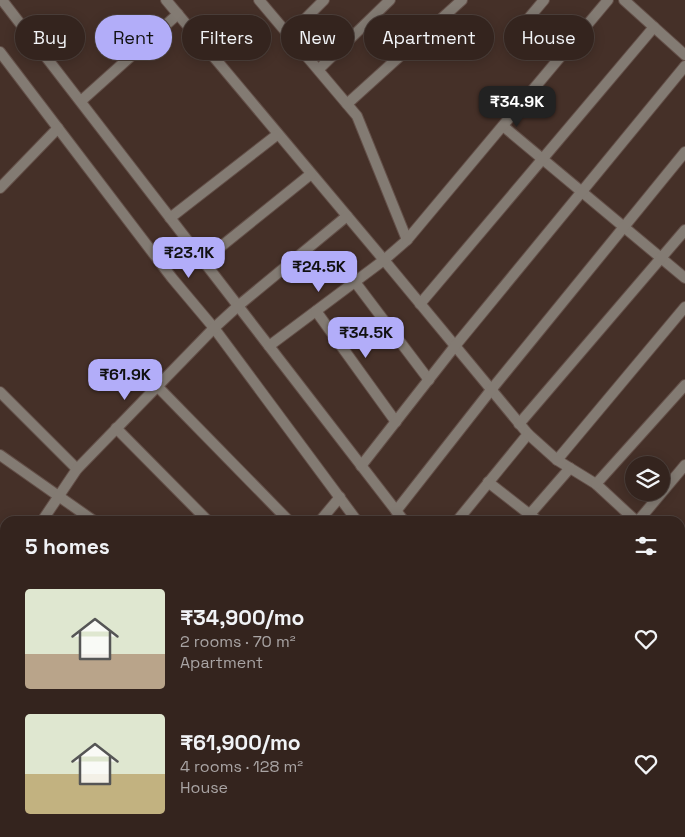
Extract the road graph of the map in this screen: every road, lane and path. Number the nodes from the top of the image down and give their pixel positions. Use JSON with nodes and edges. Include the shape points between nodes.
{"nodes":[{"id":1,"x":2,"y":0,"type":"edge"},
{"id":2,"x":166,"y":0,"type":"edge"},
{"id":3,"x":259,"y":0,"type":"edge"},
{"id":4,"x":324,"y":0,"type":"edge"},
{"id":5,"x":390,"y":0,"type":"edge"},
{"id":6,"x":462,"y":0,"type":"edge"},
{"id":7,"x":544,"y":0,"type":"edge"},
{"id":8,"x":608,"y":0,"type":"edge"},
{"id":9,"x":624,"y":0,"type":"edge"},
{"id":10,"x":178,"y":14,"type":"junction"},
{"id":11,"x":309,"y":15,"type":"edge"},
{"id":12,"x":531,"y":15,"type":"edge"},
{"id":13,"x":281,"y":26,"type":"edge"},
{"id":14,"x":654,"y":27,"type":"junction"},
{"id":15,"x":0,"y":52,"type":"edge"},
{"id":16,"x":685,"y":55,"type":"edge"},
{"id":17,"x":310,"y":60,"type":"edge"},
{"id":18,"x":685,"y":66,"type":"edge"},
{"id":19,"x":318,"y":69,"type":"junction"},
{"id":20,"x":81,"y":101,"type":"junction"},
{"id":21,"x":347,"y":104,"type":"junction"},
{"id":22,"x":503,"y":126,"type":"junction"},
{"id":23,"x":58,"y":128,"type":"junction"},
{"id":24,"x":278,"y":134,"type":"junction"},
{"id":25,"x":685,"y":152,"type":"edge"},
{"id":26,"x":543,"y":159,"type":"junction"},
{"id":27,"x":311,"y":174,"type":"junction"},
{"id":28,"x":0,"y":188,"type":"edge"},
{"id":29,"x":582,"y":192,"type":"junction"},
{"id":30,"x":347,"y":216,"type":"junction"},
{"id":31,"x":170,"y":218,"type":"junction"},
{"id":32,"x":624,"y":227,"type":"junction"},
{"id":33,"x":685,"y":230,"type":"edge"},
{"id":34,"x":407,"y":240,"type":"junction"},
{"id":35,"x":661,"y":258,"type":"junction"},
{"id":36,"x":384,"y":260,"type":"junction"},
{"id":37,"x":203,"y":261,"type":"junction"},
{"id":38,"x":685,"y":278,"type":"edge"},
{"id":39,"x":355,"y":282,"type":"junction"},
{"id":40,"x":420,"y":304,"type":"junction"},
{"id":41,"x":238,"y":306,"type":"junction"},
{"id":42,"x":685,"y":307,"type":"edge"},
{"id":43,"x":316,"y":311,"type":"junction"},
{"id":44,"x":214,"y":328,"type":"junction"},
{"id":45,"x":269,"y":346,"type":"junction"},
{"id":46,"x":455,"y":346,"type":"junction"},
{"id":47,"x":429,"y":380,"type":"junction"},
{"id":48,"x":685,"y":385,"type":"edge"},
{"id":49,"x":157,"y":386,"type":"junction"},
{"id":50,"x":491,"y":390,"type":"junction"},
{"id":51,"x":0,"y":392,"type":"edge"},
{"id":52,"x":396,"y":422,"type":"junction"},
{"id":53,"x":519,"y":424,"type":"junction"},
{"id":54,"x":116,"y":428,"type":"junction"},
{"id":55,"x":528,"y":434,"type":"junction"},
{"id":56,"x":0,"y":455,"type":"edge"},
{"id":57,"x":557,"y":460,"type":"junction"},
{"id":58,"x":361,"y":466,"type":"junction"},
{"id":59,"x":685,"y":466,"type":"edge"},
{"id":60,"x":77,"y":468,"type":"junction"},
{"id":61,"x":570,"y":468,"type":"junction"},
{"id":62,"x":488,"y":482,"type":"junction"},
{"id":63,"x":596,"y":484,"type":"junction"},
{"id":64,"x":58,"y":496,"type":"junction"},
{"id":65,"x":340,"y":497,"type":"junction"},
{"id":66,"x":396,"y":511,"type":"junction"},
{"id":67,"x":45,"y":516,"type":"edge"},
{"id":68,"x":87,"y":516,"type":"edge"},
{"id":69,"x":203,"y":516,"type":"edge"},
{"id":70,"x":284,"y":516,"type":"edge"},
{"id":71,"x":324,"y":516,"type":"edge"},
{"id":72,"x":353,"y":516,"type":"edge"},
{"id":73,"x":400,"y":516,"type":"edge"},
{"id":74,"x":461,"y":516,"type":"edge"},
{"id":75,"x":527,"y":516,"type":"edge"},
{"id":76,"x":532,"y":516,"type":"edge"},
{"id":77,"x":631,"y":516,"type":"edge"},
{"id":78,"x":641,"y":516,"type":"edge"}],
"edges":[{"from":1,"to":20,"type":"street"},
{"from":2,"to":10,"type":"street"},
{"from":3,"to":13,"type":"street"},
{"from":4,"to":11,"type":"street"},
{"from":5,"to":19,"type":"street"},
{"from":6,"to":21,"type":"street"},
{"from":7,"to":12,"type":"street"},
{"from":8,"to":22,"type":"street"},
{"from":9,"to":14,"type":"street"},
{"from":10,"to":20,"type":"street"},
{"from":10,"to":24,"type":"street"},
{"from":14,"to":16,"type":"street"},
{"from":14,"to":26,"type":"street"},
{"from":15,"to":23,"type":"street"},
{"from":17,"to":19,"type":"street"},
{"from":18,"to":29,"type":"street"},
{"from":19,"to":21,"type":"street"},
{"from":20,"to":31,"type":"street"},
{"from":21,"to":34,"type":"street","via":[[356,116]]},
{"from":22,"to":26,"type":"street"},
{"from":22,"to":34,"type":"street"},
{"from":23,"to":28,"type":"street"},
{"from":23,"to":44,"type":"street"},
{"from":24,"to":27,"type":"street"},
{"from":24,"to":31,"type":"street"},
{"from":25,"to":32,"type":"street"},
{"from":26,"to":29,"type":"street"},
{"from":26,"to":40,"type":"street"},
{"from":27,"to":30,"type":"street"},
{"from":27,"to":37,"type":"street"},
{"from":29,"to":32,"type":"street"},
{"from":29,"to":46,"type":"street"},
{"from":30,"to":36,"type":"street"},
{"from":30,"to":41,"type":"street"},
{"from":31,"to":37,"type":"street"},
{"from":32,"to":35,"type":"street"},
{"from":32,"to":50,"type":"street"},
{"from":33,"to":35,"type":"street"},
{"from":34,"to":36,"type":"street"},
{"from":35,"to":38,"type":"street"},
{"from":35,"to":53,"type":"street"},
{"from":36,"to":39,"type":"street"},
{"from":36,"to":40,"type":"street"},
{"from":37,"to":41,"type":"street"},
{"from":39,"to":43,"type":"street"},
{"from":39,"to":47,"type":"street"},
{"from":40,"to":46,"type":"street"},
{"from":41,"to":44,"type":"street"},
{"from":41,"to":45,"type":"street"},
{"from":42,"to":57,"type":"street"},
{"from":43,"to":45,"type":"street"},
{"from":43,"to":52,"type":"street"},
{"from":44,"to":49,"type":"street"},
{"from":44,"to":65,"type":"street"},
{"from":45,"to":58,"type":"street"},
{"from":46,"to":47,"type":"street"},
{"from":46,"to":50,"type":"street"},
{"from":47,"to":52,"type":"street"},
{"from":48,"to":63,"type":"street"},
{"from":49,"to":54,"type":"street"},
{"from":49,"to":70,"type":"street"},
{"from":50,"to":53,"type":"street"},
{"from":50,"to":66,"type":"street"},
{"from":51,"to":60,"type":"street"},
{"from":52,"to":58,"type":"street"},
{"from":53,"to":55,"type":"street"},
{"from":54,"to":60,"type":"street"},
{"from":54,"to":69,"type":"street"},
{"from":55,"to":57,"type":"street"},
{"from":55,"to":62,"type":"street"},
{"from":56,"to":64,"type":"street"},
{"from":57,"to":61,"type":"street"},
{"from":58,"to":66,"type":"street"},
{"from":59,"to":78,"type":"street"},
{"from":60,"to":64,"type":"street"},
{"from":61,"to":63,"type":"street"},
{"from":61,"to":76,"type":"street"},
{"from":62,"to":74,"type":"street"},
{"from":62,"to":75,"type":"street"},
{"from":63,"to":77,"type":"street"},
{"from":64,"to":67,"type":"street"},
{"from":64,"to":68,"type":"street"},
{"from":65,"to":71,"type":"street"},
{"from":65,"to":72,"type":"street"},
{"from":66,"to":73,"type":"street"}]}
